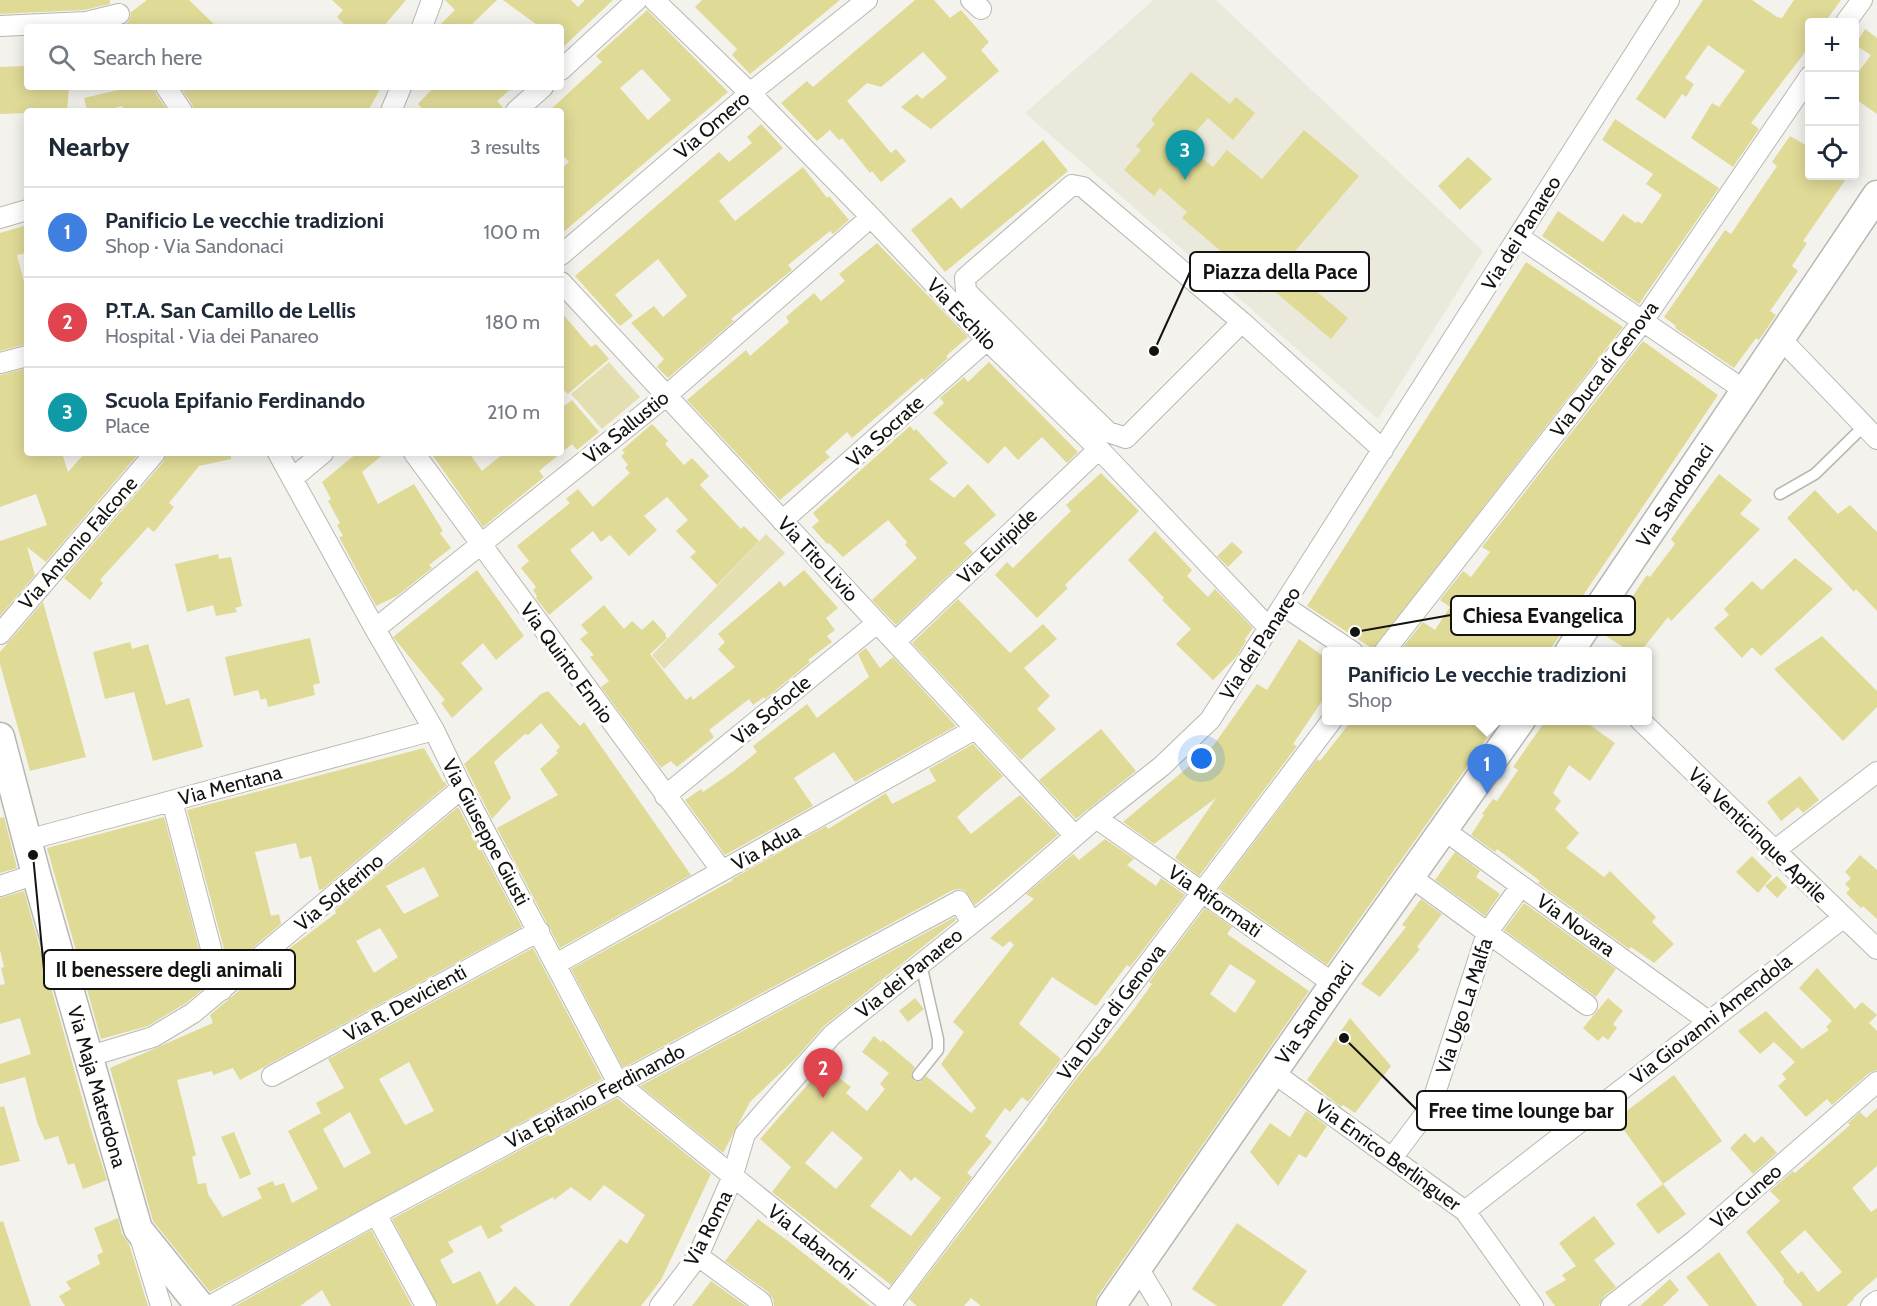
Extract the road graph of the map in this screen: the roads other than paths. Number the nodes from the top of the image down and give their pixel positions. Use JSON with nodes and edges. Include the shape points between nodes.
{"nodes":[{"id":1,"x":432,"y":0,"type":"edge"},
{"id":2,"x":637,"y":0,"type":"edge"},
{"id":3,"x":654,"y":0,"type":"edge"},
{"id":4,"x":867,"y":0,"type":"edge"},
{"id":5,"x":1669,"y":0,"type":"edge"},
{"id":6,"x":1862,"y":0,"type":"edge"},
{"id":7,"x":118,"y":14,"type":"edge"},
{"id":8,"x":1849,"y":18,"type":"edge"},
{"id":9,"x":43,"y":24,"type":"edge"},
{"id":10,"x":423,"y":24,"type":"edge"},
{"id":11,"x":24,"y":25,"type":"edge"},
{"id":12,"x":0,"y":26,"type":"edge"},
{"id":13,"x":564,"y":67,"type":"edge"},
{"id":14,"x":1805,"y":82,"type":"edge"},
{"id":15,"x":168,"y":90,"type":"edge"},
{"id":16,"x":400,"y":90,"type":"edge"},
{"id":17,"x":540,"y":90,"type":"edge"},
{"id":18,"x":750,"y":93,"type":"junction"},
{"id":19,"x":180,"y":108,"type":"edge"},
{"id":20,"x":395,"y":108,"type":"edge"},
{"id":21,"x":519,"y":108,"type":"edge"},
{"id":22,"x":1877,"y":195,"type":"edge"},
{"id":23,"x":24,"y":211,"type":"edge"},
{"id":24,"x":871,"y":217,"type":"junction"},
{"id":25,"x":0,"y":218,"type":"edge"},
{"id":26,"x":1519,"y":237,"type":"junction"},
{"id":27,"x":564,"y":252,"type":"edge"},
{"id":28,"x":564,"y":285,"type":"edge"},
{"id":29,"x":1643,"y":321,"type":"junction"},
{"id":30,"x":1242,"y":322,"type":"junction"},
{"id":31,"x":1780,"y":338,"type":"junction"},
{"id":32,"x":987,"y":340,"type":"junction"},
{"id":33,"x":24,"y":357,"type":"edge"},
{"id":34,"x":0,"y":363,"type":"edge"},
{"id":35,"x":1744,"y":390,"type":"junction"},
{"id":36,"x":666,"y":396,"type":"junction"},
{"id":37,"x":1066,"y":404,"type":"junction"},
{"id":38,"x":1871,"y":433,"type":"edge"},
{"id":39,"x":1099,"y":449,"type":"junction"},
{"id":40,"x":1383,"y":450,"type":"junction"},
{"id":41,"x":152,"y":456,"type":"edge"},
{"id":42,"x":280,"y":456,"type":"edge"},
{"id":43,"x":319,"y":456,"type":"edge"},
{"id":44,"x":416,"y":456,"type":"edge"},
{"id":45,"x":292,"y":478,"type":"junction"},
{"id":46,"x":1780,"y":494,"type":"dead end"},
{"id":47,"x":782,"y":521,"type":"junction"},
{"id":48,"x":480,"y":544,"type":"junction"},
{"id":49,"x":1284,"y":606,"type":"junction"},
{"id":50,"x":877,"y":623,"type":"junction"},
{"id":51,"x":1269,"y":628,"type":"junction"},
{"id":52,"x":375,"y":629,"type":"junction"},
{"id":53,"x":0,"y":634,"type":"edge"},
{"id":54,"x":895,"y":642,"type":"junction"},
{"id":55,"x":1347,"y":647,"type":"edge"},
{"id":56,"x":1387,"y":647,"type":"edge"},
{"id":57,"x":1572,"y":647,"type":"edge"},
{"id":58,"x":1328,"y":725,"type":"edge"},
{"id":59,"x":1518,"y":725,"type":"edge"},
{"id":60,"x":1645,"y":725,"type":"edge"},
{"id":61,"x":975,"y":729,"type":"junction"},
{"id":62,"x":434,"y":730,"type":"junction"},
{"id":63,"x":1,"y":743,"type":"edge"},
{"id":64,"x":1877,"y":772,"type":"edge"},
{"id":65,"x":462,"y":788,"type":"junction"},
{"id":66,"x":665,"y":796,"type":"junction"},
{"id":67,"x":172,"y":801,"type":"junction"},
{"id":68,"x":1096,"y":818,"type":"junction"},
{"id":69,"x":1444,"y":830,"type":"junction"},
{"id":70,"x":1075,"y":836,"type":"junction"},
{"id":71,"x":27,"y":840,"type":"junction"},
{"id":72,"x":1774,"y":851,"type":"junction"},
{"id":73,"x":722,"y":872,"type":"junction"},
{"id":74,"x":36,"y":874,"type":"junction"},
{"id":75,"x":1411,"y":877,"type":"junction"},
{"id":76,"x":0,"y":886,"type":"edge"},
{"id":77,"x":1521,"y":886,"type":"junction"},
{"id":78,"x":1202,"y":891,"type":"junction"},
{"id":79,"x":1844,"y":917,"type":"junction"},
{"id":80,"x":972,"y":923,"type":"junction"},
{"id":81,"x":539,"y":931,"type":"junction"},
{"id":82,"x":1487,"y":933,"type":"junction"},
{"id":83,"x":1877,"y":950,"type":"edge"},
{"id":84,"x":556,"y":964,"type":"junction"},
{"id":85,"x":921,"y":964,"type":"junction"},
{"id":86,"x":1334,"y":984,"type":"junction"},
{"id":87,"x":222,"y":990,"type":"junction"},
{"id":88,"x":1587,"y":1005,"type":"dead end"},
{"id":89,"x":1708,"y":1021,"type":"junction"},
{"id":90,"x":87,"y":1057,"type":"junction"},
{"id":91,"x":1274,"y":1073,"type":"junction"},
{"id":92,"x":918,"y":1075,"type":"dead end"},
{"id":93,"x":272,"y":1076,"type":"dead end"},
{"id":94,"x":1877,"y":1082,"type":"edge"},
{"id":95,"x":618,"y":1083,"type":"junction"},
{"id":96,"x":1392,"y":1158,"type":"junction"},
{"id":97,"x":732,"y":1178,"type":"junction"},
{"id":98,"x":1465,"y":1211,"type":"junction"},
{"id":99,"x":376,"y":1214,"type":"junction"},
{"id":100,"x":138,"y":1229,"type":"junction"},
{"id":101,"x":698,"y":1256,"type":"junction"},
{"id":102,"x":1137,"y":1268,"type":"junction"},
{"id":103,"x":1877,"y":1301,"type":"edge"},
{"id":104,"x":892,"y":1305,"type":"edge"},
{"id":105,"x":161,"y":1306,"type":"edge"},
{"id":106,"x":200,"y":1306,"type":"edge"},
{"id":107,"x":210,"y":1306,"type":"edge"},
{"id":108,"x":426,"y":1306,"type":"edge"},
{"id":109,"x":660,"y":1306,"type":"edge"},
{"id":110,"x":762,"y":1306,"type":"edge"},
{"id":111,"x":1111,"y":1306,"type":"edge"},
{"id":112,"x":1161,"y":1306,"type":"edge"},
{"id":113,"x":1533,"y":1306,"type":"edge"},
{"id":114,"x":1611,"y":1306,"type":"edge"},
{"id":115,"x":1871,"y":1306,"type":"edge"}],
"edges":[{"from":1,"to":10,"type":"street"},
{"from":2,"to":13,"type":"street"},
{"from":3,"to":18,"type":"street","name":"Via Eschilo"},
{"from":4,"to":18,"type":"street","name":"Via Omero"},
{"from":5,"to":26,"type":"street","name":"Via dei Panareo"},
{"from":6,"to":8,"type":"street"},
{"from":7,"to":9,"type":"street","via":[[86,22]]},
{"from":11,"to":12,"type":"street"},
{"from":14,"to":29,"type":"street","name":"Via Duca di Genova"},
{"from":15,"to":19,"type":"street"},
{"from":16,"to":20,"type":"street"},
{"from":17,"to":21,"type":"street"},
{"from":18,"to":24,"type":"street","name":"Via Eschilo"},
{"from":18,"to":27,"type":"street","name":"Via Omero"},
{"from":22,"to":31,"type":"main road","name":"Via Sandonaci"},
{"from":23,"to":25,"type":"street"},
{"from":24,"to":32,"type":"street","name":"Via Eschilo"},
{"from":24,"to":36,"type":"street","name":"Via Sallustio"},
{"from":26,"to":29,"type":"street"},
{"from":26,"to":40,"type":"street","name":"Via dei Panareo"},
{"from":28,"to":36,"type":"street","name":"Via Tito Livio"},
{"from":29,"to":35,"type":"street"},
{"from":29,"to":56,"type":"street","name":"Via Duca di Genova"},
{"from":30,"to":37,"type":"street","via":[[1126,438],[1108,432]]},
{"from":30,"to":37,"type":"street","via":[[1083,187],[1072,185],[965,278],[966,291]]},
{"from":30,"to":40,"type":"street"},
{"from":31,"to":35,"type":"main road","name":"Via Sandonaci"},
{"from":31,"to":38,"type":"street"},
{"from":32,"to":37,"type":"street","name":"Via Eschilo"},
{"from":32,"to":47,"type":"street","name":"Via Socrate"},
{"from":33,"to":34,"type":"street"},
{"from":35,"to":57,"type":"main road","name":"Via Sandonaci"},
{"from":36,"to":47,"type":"street","name":"Via Tito Livio"},
{"from":36,"to":48,"type":"street","name":"Via Sallustio"},
{"from":37,"to":39,"type":"street","name":"Via Eschilo"},
{"from":38,"to":46,"type":"lane"},
{"from":39,"to":51,"type":"street","name":"Via Eschilo"},
{"from":39,"to":54,"type":"street","name":"Via Euripide"},
{"from":40,"to":49,"type":"street","name":"Via dei Panareo"},
{"from":41,"to":53,"type":"street","name":"Via Antonio Falcone"},
{"from":42,"to":45,"type":"street","name":"Via Giuseppe Giusti"},
{"from":43,"to":45,"type":"street"},
{"from":44,"to":48,"type":"street","name":"Via Quinto Ennio"},
{"from":45,"to":52,"type":"street","name":"Via Giuseppe Giusti"},
{"from":47,"to":50,"type":"street","name":"Via Tito Livio"},
{"from":48,"to":52,"type":"street","name":"Via Sallustio"},
{"from":48,"to":66,"type":"street","name":"Via Quinto Ennio"},
{"from":49,"to":51,"type":"street","name":"Via dei Panareo"},
{"from":49,"to":55,"type":"street"},
{"from":50,"to":54,"type":"street","name":"Via Tito Livio"},
{"from":50,"to":66,"type":"street","name":"Via Sofocle"},
{"from":51,"to":68,"type":"street","name":"Via dei Panareo","via":[[1210,720],[1162,766]]},
{"from":52,"to":62,"type":"street","name":"Via Giuseppe Giusti"},
{"from":54,"to":61,"type":"street","name":"Via Tito Livio"},
{"from":58,"to":78,"type":"street","name":"Via Duca di Genova"},
{"from":59,"to":69,"type":"main road","name":"Via Sandonaci"},
{"from":60,"to":72,"type":"street","name":"Via Venticinque Aprile"},
{"from":61,"to":70,"type":"street","name":"Via Tito Livio"},
{"from":61,"to":73,"type":"street","name":"Via Adua"},
{"from":62,"to":65,"type":"street","name":"Via Giuseppe Giusti"},
{"from":62,"to":67,"type":"street","name":"Via Mentana"},
{"from":63,"to":71,"type":"main road","name":"Via Maja Materdona"},
{"from":64,"to":72,"type":"street"},
{"from":65,"to":81,"type":"street","name":"Via Giuseppe Giusti"},
{"from":65,"to":87,"type":"street","name":"Via Solferino"},
{"from":66,"to":73,"type":"street","name":"Via Quinto Ennio"},
{"from":67,"to":71,"type":"street","name":"Via Mentana"},
{"from":67,"to":87,"type":"street"},
{"from":68,"to":70,"type":"street","name":"Via dei Panareo"},
{"from":68,"to":78,"type":"street","name":"Via Riformati"},
{"from":69,"to":75,"type":"main road","name":"Via Sandonaci"},
{"from":69,"to":77,"type":"street","name":"Via Novara"},
{"from":70,"to":80,"type":"street","name":"Via dei Panareo"},
{"from":71,"to":74,"type":"main road","name":"Via Maja Materdona"},
{"from":72,"to":79,"type":"street","name":"Via Venticinque Aprile"},
{"from":73,"to":84,"type":"street","name":"Via Adua"},
{"from":74,"to":76,"type":"street"},
{"from":74,"to":90,"type":"main road","name":"Via Maja Materdona"},
{"from":75,"to":82,"type":"street"},
{"from":75,"to":86,"type":"main road","name":"Via Sandonaci"},
{"from":77,"to":82,"type":"street","name":"Via Ugo La Malfa"},
{"from":77,"to":89,"type":"street","name":"Via Novara"},
{"from":78,"to":86,"type":"street","name":"Via Riformati"},
{"from":78,"to":104,"type":"street","name":"Via Duca di Genova"},
{"from":79,"to":83,"type":"street","name":"Via Venticinque Aprile"},
{"from":79,"to":89,"type":"street","name":"Via Giovanni Amendola"},
{"from":80,"to":85,"type":"street","name":"Via dei Panareo"},
{"from":80,"to":95,"type":"street","name":"Via Epifanio Ferdinando","via":[[959,900]]},
{"from":81,"to":84,"type":"street","name":"Via Giuseppe Giusti"},
{"from":81,"to":93,"type":"street","name":"Via R. Devicienti"},
{"from":82,"to":88,"type":"street"},
{"from":82,"to":96,"type":"street","name":"Via Ugo La Malfa","via":[[1431,1106]]},
{"from":84,"to":95,"type":"street","name":"Via Giuseppe Giusti"},
{"from":85,"to":92,"type":"lane","via":[[938,1050]]},
{"from":85,"to":97,"type":"street","name":"Via dei Panareo","via":[[832,1035],[745,1134]]},
{"from":86,"to":91,"type":"main road","name":"Via Sandonaci"},
{"from":87,"to":90,"type":"street","name":"Via Solferino","via":[[153,1037]]},
{"from":89,"to":98,"type":"street","name":"Via Giovanni Amendola"},
{"from":90,"to":100,"type":"main road","name":"Via Maja Materdona"},
{"from":91,"to":96,"type":"street","name":"Via Enrico Berlinguer"},
{"from":91,"to":102,"type":"main road","name":"Via Sandonaci"},
{"from":94,"to":114,"type":"street","name":"Via Cuneo","via":[[1694,1241]]},
{"from":95,"to":97,"type":"street","name":"Via Giuseppe Giusti"},
{"from":95,"to":99,"type":"street","name":"Via Epifanio Ferdinando"},
{"from":96,"to":98,"type":"street","name":"Via Enrico Berlinguer"},
{"from":97,"to":101,"type":"street","name":"Via Roma"},
{"from":97,"to":104,"type":"street","name":"Via Labanchi"},
{"from":98,"to":113,"type":"street","name":"Via Enrico Berlinguer"},
{"from":99,"to":107,"type":"street","name":"Via Epifanio Ferdinando"},
{"from":99,"to":108,"type":"street"},
{"from":100,"to":105,"type":"street","name":"Via Maja Materdona"},
{"from":100,"to":106,"type":"main road","name":"Via Maja Materdona"},
{"from":101,"to":109,"type":"street","name":"Via Roma"},
{"from":101,"to":110,"type":"street"},
{"from":102,"to":111,"type":"main road","name":"Via Sandonaci"},
{"from":102,"to":112,"type":"street"},
{"from":103,"to":115,"type":"street"}]}
